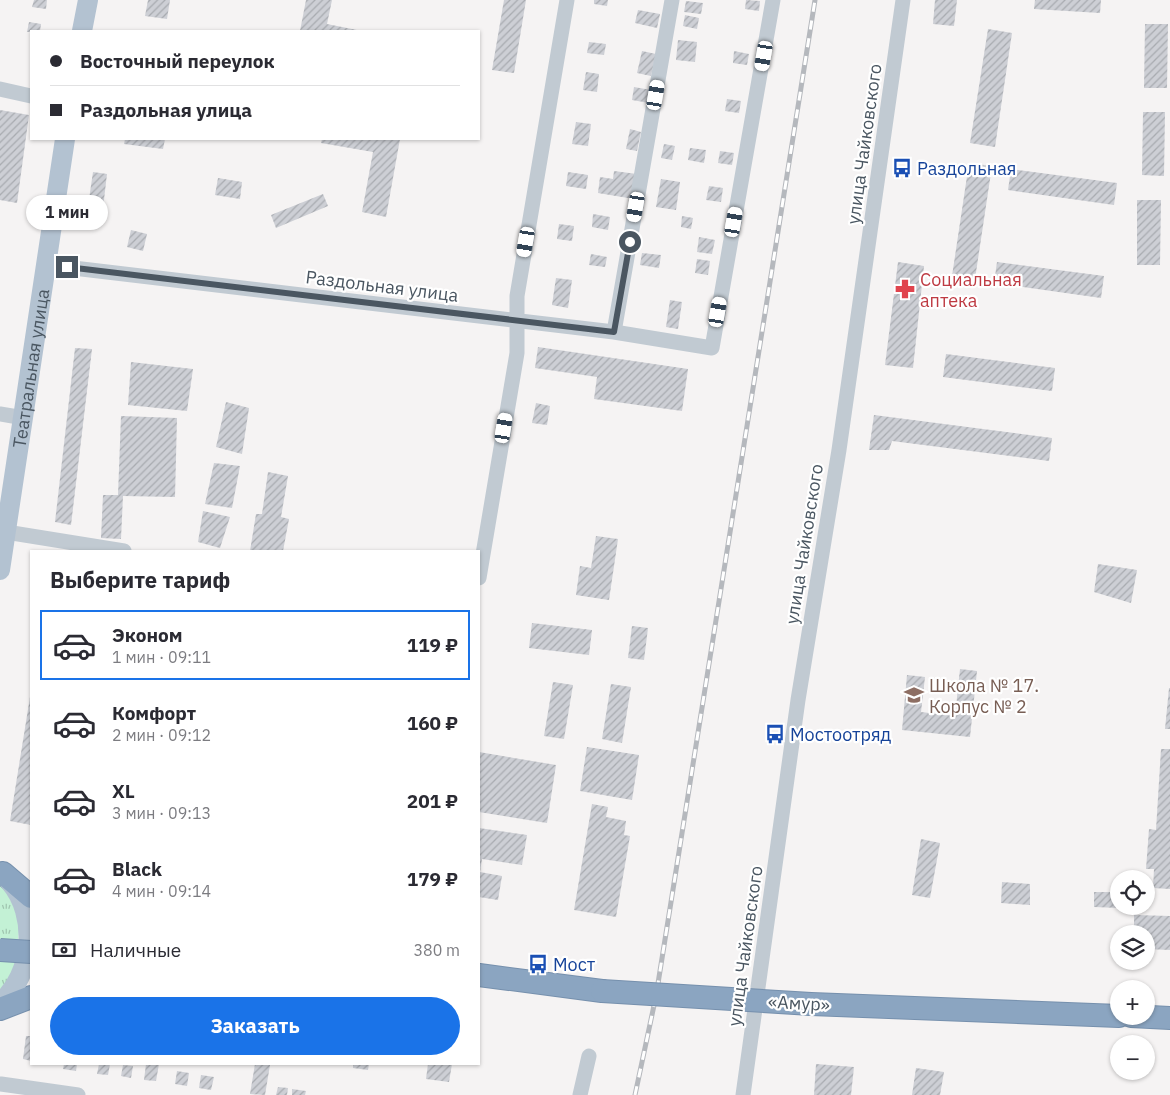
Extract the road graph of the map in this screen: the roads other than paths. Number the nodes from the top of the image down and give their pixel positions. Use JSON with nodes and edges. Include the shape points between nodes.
{"nodes":[{"id":1,"x":88,"y":0,"type":"edge"},
{"id":2,"x":567,"y":0,"type":"edge"},
{"id":3,"x":672,"y":0,"type":"edge"},
{"id":4,"x":773,"y":0,"type":"edge"},
{"id":5,"x":903,"y":0,"type":"edge"},
{"id":6,"x":82,"y":30,"type":"edge"},
{"id":7,"x":0,"y":89,"type":"edge"},
{"id":8,"x":30,"y":96,"type":"edge"},
{"id":9,"x":66,"y":140,"type":"edge"},
{"id":10,"x":48,"y":265,"type":"junction"},
{"id":11,"x":516,"y":321,"type":"junction"},
{"id":12,"x":614,"y":332,"type":"junction"},
{"id":13,"x":0,"y":414,"type":"edge"},
{"id":14,"x":24,"y":418,"type":"junction"},
{"id":15,"x":6,"y":532,"type":"junction"},
{"id":16,"x":118,"y":550,"type":"edge"},
{"id":17,"x":0,"y":570,"type":"edge"},
{"id":18,"x":480,"y":572,"type":"edge"},
{"id":19,"x":1,"y":871,"type":"edge"},
{"id":20,"x":30,"y":896,"type":"edge"},
{"id":21,"x":0,"y":950,"type":"edge"},
{"id":22,"x":30,"y":952,"type":"edge"},
{"id":23,"x":480,"y":974,"type":"edge"},
{"id":24,"x":480,"y":982,"type":"edge"},
{"id":25,"x":480,"y":989,"type":"edge"},
{"id":26,"x":602,"y":991,"type":"junction"},
{"id":27,"x":30,"y":997,"type":"edge"},
{"id":28,"x":0,"y":1002,"type":"edge"},
{"id":29,"x":0,"y":1009,"type":"edge"},
{"id":30,"x":1110,"y":1016,"type":"edge"},
{"id":31,"x":1155,"y":1017,"type":"edge"},
{"id":32,"x":1170,"y":1018,"type":"edge"},
{"id":33,"x":589,"y":1056,"type":"dead end"},
{"id":34,"x":0,"y":1083,"type":"edge"},
{"id":35,"x":78,"y":1095,"type":"edge"},
{"id":36,"x":580,"y":1095,"type":"edge"},
{"id":37,"x":743,"y":1095,"type":"edge"}],
"edges":[{"from":1,"to":6,"type":"main road"},
{"from":2,"to":11,"type":"street","via":[[517,296]]},
{"from":3,"to":12,"type":"street"},
{"from":4,"to":12,"type":"street","name":"Раздольная улица","via":[[712,348]]},
{"from":5,"to":37,"type":"street","name":"улица Чайковского","via":[[843,421],[798,700]]},
{"from":7,"to":8,"type":"street"},
{"from":9,"to":10,"type":"main road","name":"Театральная улица"},
{"from":10,"to":11,"type":"street","name":"Раздольная улица"},
{"from":10,"to":14,"type":"main road","name":"Театральная улица"},
{"from":11,"to":12,"type":"street","name":"Раздольная улица"},
{"from":11,"to":18,"type":"street","via":[[517,353]]},
{"from":13,"to":14,"type":"street"},
{"from":14,"to":15,"type":"main road","name":"Театральная улица"},
{"from":15,"to":16,"type":"street"},
{"from":15,"to":17,"type":"main road","name":"Театральная улица"},
{"from":19,"to":20,"type":"highway"},
{"from":19,"to":28,"type":"main road","via":[[21,900],[29,934],[23,970]]},
{"from":21,"to":22,"type":"highway","bridge":true},
{"from":23,"to":26,"type":"highway"},
{"from":24,"to":26,"type":"highway","name":"«Амур»"},
{"from":25,"to":26,"type":"highway"},
{"from":26,"to":30,"type":"highway","name":"«Амур»","bridge":true,"via":[[811,1004]]},
{"from":27,"to":29,"type":"highway"},
{"from":31,"to":32,"type":"highway"},
{"from":33,"to":36,"type":"street"},
{"from":34,"to":35,"type":"street"}]}
